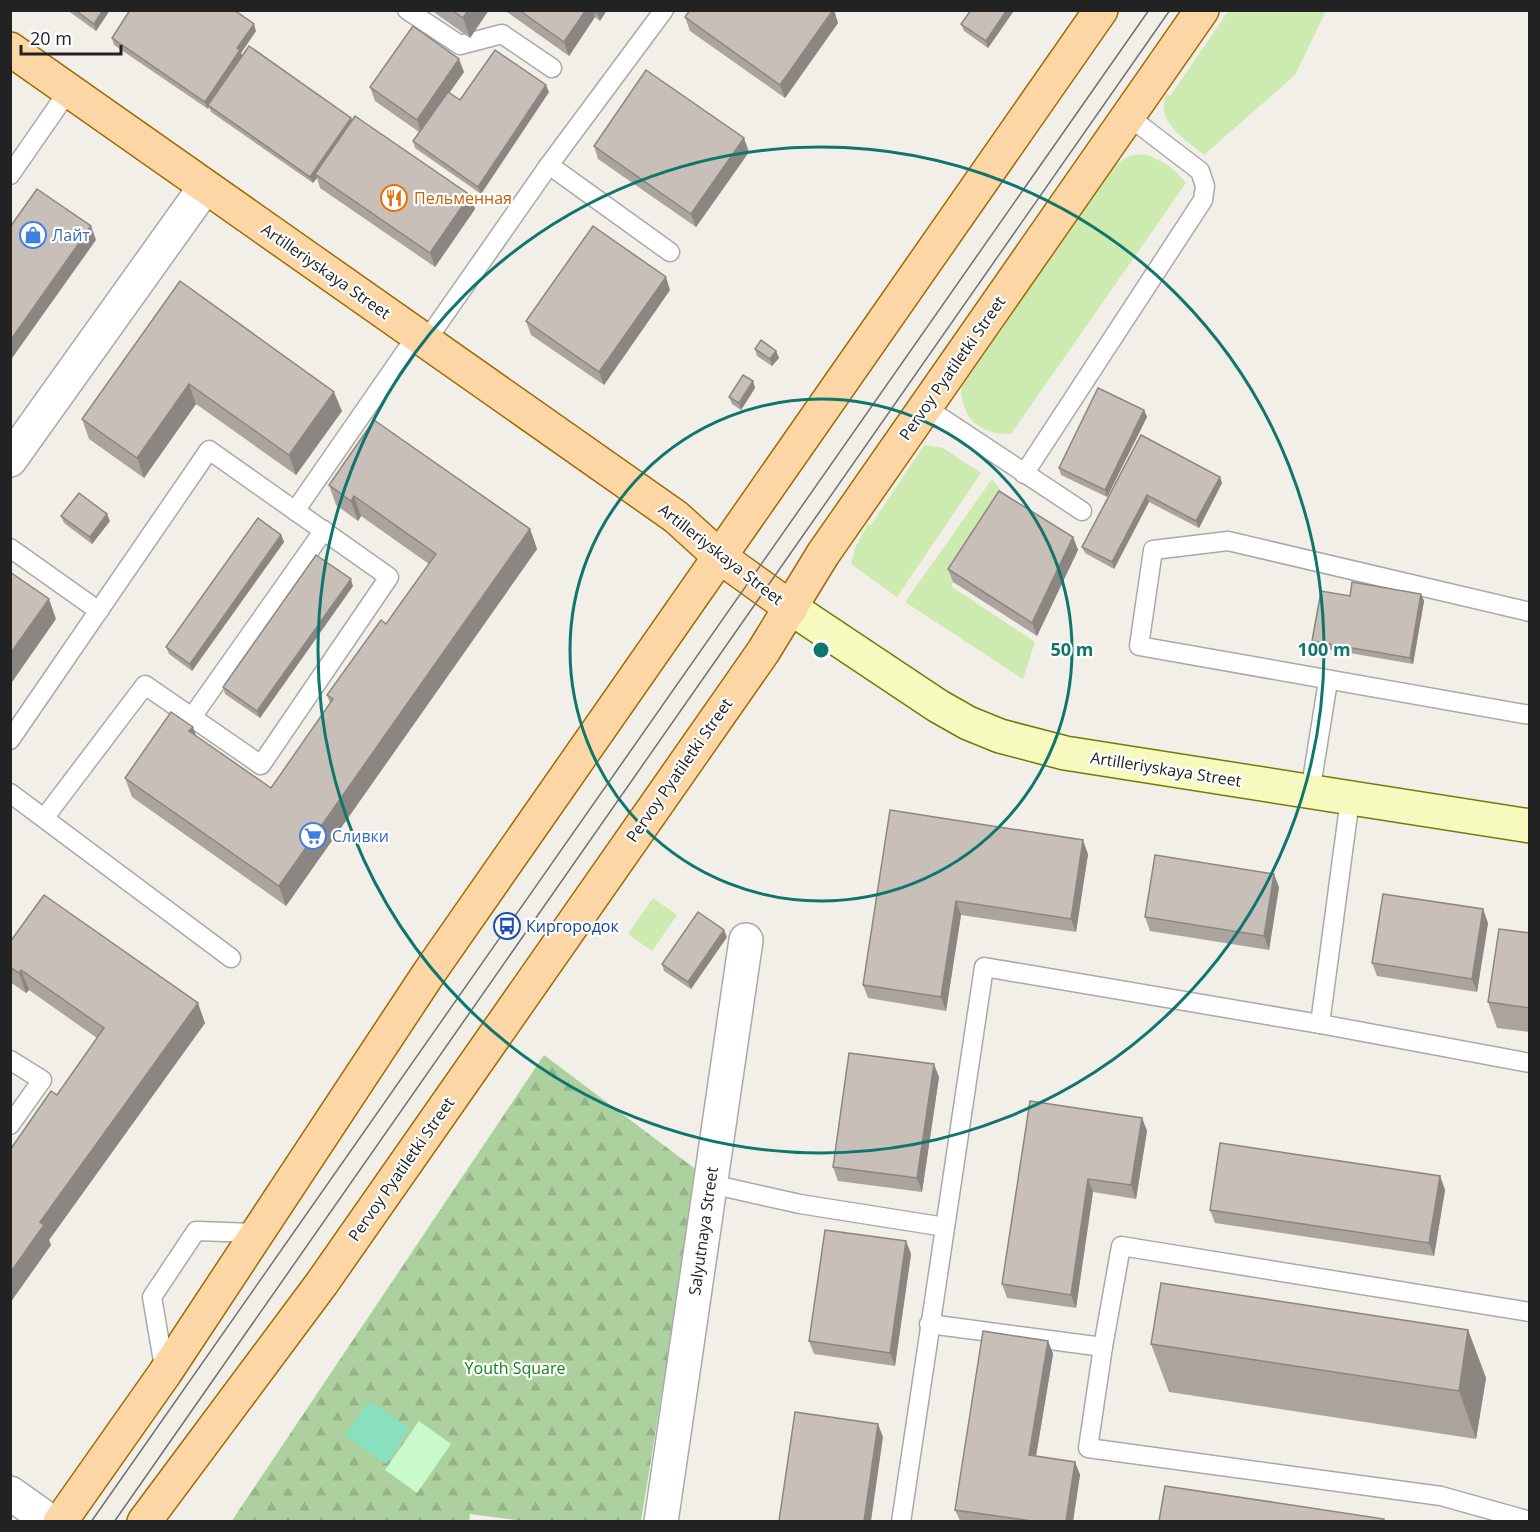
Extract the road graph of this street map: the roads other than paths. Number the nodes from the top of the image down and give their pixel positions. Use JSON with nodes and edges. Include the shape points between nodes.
{"nodes":[{"id":1,"x":407,"y":10,"type":"edge"},
{"id":2,"x":664,"y":10,"type":"edge"},
{"id":3,"x":1101,"y":10,"type":"edge"},
{"id":4,"x":1202,"y":10,"type":"edge"},
{"id":5,"x":10,"y":49,"type":"edge"},
{"id":6,"x":552,"y":68,"type":"dead end"},
{"id":7,"x":69,"y":90,"type":"junction"},
{"id":8,"x":1128,"y":116,"type":"junction"},
{"id":9,"x":549,"y":165,"type":"junction"},
{"id":10,"x":10,"y":175,"type":"edge"},
{"id":11,"x":206,"y":187,"type":"junction"},
{"id":12,"x":670,"y":252,"type":"dead end"},
{"id":13,"x":421,"y":338,"type":"junction"},
{"id":14,"x":925,"y":407,"type":"junction"},
{"id":15,"x":10,"y":460,"type":"edge"},
{"id":16,"x":1024,"y":474,"type":"junction"},
{"id":17,"x":295,"y":511,"type":"junction"},
{"id":18,"x":1082,"y":511,"type":"dead end"},
{"id":19,"x":324,"y":531,"type":"junction"},
{"id":20,"x":10,"y":548,"type":"edge"},
{"id":21,"x":720,"y":557,"type":"junction"},
{"id":22,"x":791,"y":608,"type":"junction"},
{"id":23,"x":99,"y":611,"type":"junction"},
{"id":24,"x":1530,"y":612,"type":"edge"},
{"id":25,"x":1328,"y":681,"type":"junction"},
{"id":26,"x":1530,"y":716,"type":"edge"},
{"id":27,"x":192,"y":717,"type":"junction"},
{"id":28,"x":10,"y":740,"type":"edge"},
{"id":29,"x":10,"y":793,"type":"edge"},
{"id":30,"x":1311,"y":793,"type":"junction"},
{"id":31,"x":1350,"y":799,"type":"junction"},
{"id":32,"x":45,"y":817,"type":"junction"},
{"id":33,"x":1530,"y":826,"type":"edge"},
{"id":34,"x":746,"y":940,"type":"dead end"},
{"id":35,"x":231,"y":958,"type":"dead end"},
{"id":36,"x":1320,"y":1024,"type":"junction"},
{"id":37,"x":10,"y":1060,"type":"edge"},
{"id":38,"x":1530,"y":1063,"type":"edge"},
{"id":39,"x":10,"y":1125,"type":"edge"},
{"id":40,"x":711,"y":1184,"type":"junction"},
{"id":41,"x":945,"y":1227,"type":"junction"},
{"id":42,"x":258,"y":1233,"type":"junction"},
{"id":43,"x":1530,"y":1312,"type":"edge"},
{"id":44,"x":929,"y":1324,"type":"junction"},
{"id":45,"x":1103,"y":1347,"type":"junction"},
{"id":46,"x":165,"y":1373,"type":"junction"},
{"id":47,"x":10,"y":1493,"type":"edge"},
{"id":48,"x":51,"y":1521,"type":"edge"},
{"id":49,"x":60,"y":1521,"type":"edge"},
{"id":50,"x":144,"y":1521,"type":"edge"},
{"id":51,"x":661,"y":1521,"type":"edge"},
{"id":52,"x":900,"y":1521,"type":"edge"},
{"id":53,"x":1530,"y":1521,"type":"edge"}],
"edges":[{"from":1,"to":6,"type":"lane","via":[[460,45],[502,34]]},
{"from":2,"to":9,"type":"lane"},
{"from":3,"to":21,"type":"main road"},
{"from":4,"to":8,"type":"main road","name":"Pervoy Pyatiletki Street"},
{"from":5,"to":7,"type":"main road","name":"Artilleriyskaya Street"},
{"from":7,"to":10,"type":"lane"},
{"from":7,"to":11,"type":"main road","name":"Artilleriyskaya Street"},
{"from":8,"to":14,"type":"main road","name":"Pervoy Pyatiletki Street"},
{"from":8,"to":16,"type":"lane","via":[[1200,171],[1203,200]]},
{"from":9,"to":12,"type":"lane"},
{"from":9,"to":13,"type":"lane"},
{"from":11,"to":13,"type":"main road","name":"Artilleriyskaya Street"},
{"from":11,"to":15,"type":"street"},
{"from":13,"to":17,"type":"lane"},
{"from":13,"to":21,"type":"main road","name":"Artilleriyskaya Street","via":[[676,517]]},
{"from":14,"to":16,"type":"lane"},
{"from":14,"to":22,"type":"main road","name":"Pervoy Pyatiletki Street","via":[[823,554]]},
{"from":16,"to":18,"type":"lane"},
{"from":17,"to":19,"type":"lane"},
{"from":17,"to":23,"type":"lane","via":[[209,450]]},
{"from":19,"to":27,"type":"lane"},
{"from":19,"to":27,"type":"lane","via":[[389,577],[261,765]]},
{"from":20,"to":23,"type":"lane"},
{"from":21,"to":22,"type":"main road","name":"Artilleriyskaya Street"},
{"from":21,"to":42,"type":"main road","via":[[429,973]]},
{"from":22,"to":30,"type":"street","name":"Artilleriyskaya Street","via":[[938,706],[1000,736],[1065,753]]},
{"from":22,"to":50,"type":"main road","name":"Pervoy Pyatiletki Street","via":[[322,1283]]},
{"from":23,"to":28,"type":"lane"},
{"from":24,"to":25,"type":"lane","via":[[1228,541],[1153,550],[1139,646]]},
{"from":25,"to":26,"type":"lane"},
{"from":25,"to":30,"type":"lane"},
{"from":27,"to":32,"type":"lane","via":[[145,685]]},
{"from":29,"to":32,"type":"lane"},
{"from":30,"to":31,"type":"street","name":"Artilleriyskaya Street"},
{"from":31,"to":33,"type":"street","name":"Artilleriyskaya Street"},
{"from":31,"to":36,"type":"lane"},
{"from":32,"to":35,"type":"lane"},
{"from":34,"to":40,"type":"street","name":"Salyutnaya Street"},
{"from":36,"to":38,"type":"lane"},
{"from":36,"to":41,"type":"lane","via":[[984,967]]},
{"from":37,"to":39,"type":"lane","via":[[42,1080]]},
{"from":40,"to":41,"type":"lane","via":[[800,1204]]},
{"from":40,"to":51,"type":"street","name":"Salyutnaya Street"},
{"from":41,"to":44,"type":"lane"},
{"from":42,"to":46,"type":"main road"},
{"from":42,"to":46,"type":"lane","via":[[196,1231],[158,1287],[152,1297]]},
{"from":43,"to":45,"type":"lane","via":[[1121,1246]]},
{"from":44,"to":45,"type":"lane"},
{"from":44,"to":52,"type":"lane"},
{"from":45,"to":53,"type":"lane","via":[[1088,1448],[1441,1496]]},
{"from":46,"to":49,"type":"main road"},
{"from":47,"to":48,"type":"street"}]}
